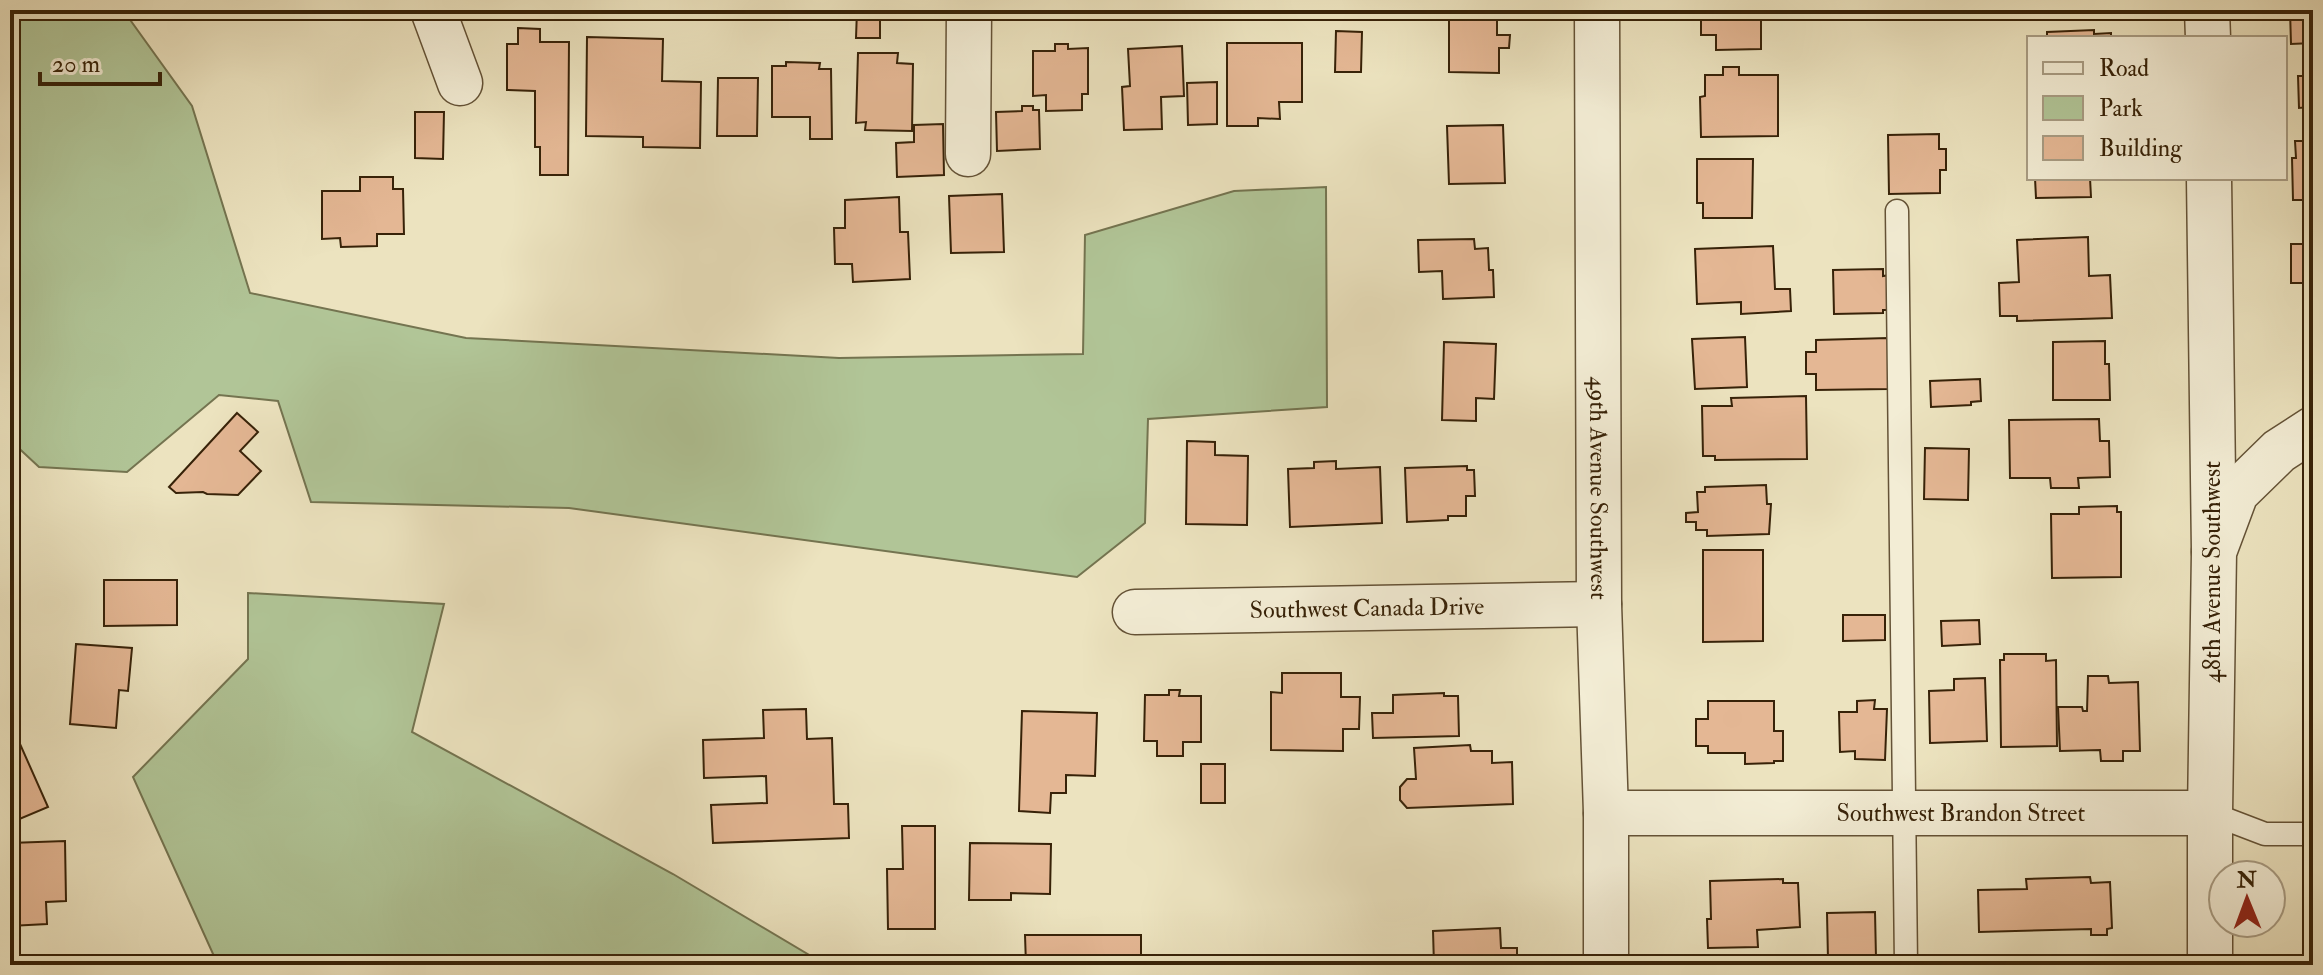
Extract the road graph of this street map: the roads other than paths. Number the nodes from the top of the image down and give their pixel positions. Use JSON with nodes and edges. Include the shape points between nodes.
{"nodes":[{"id":1,"x":433,"y":10,"type":"edge"},
{"id":2,"x":969,"y":10,"type":"edge"},
{"id":3,"x":1597,"y":10,"type":"edge"},
{"id":4,"x":2207,"y":10,"type":"edge"},
{"id":5,"x":2208,"y":36,"type":"edge"},
{"id":6,"x":460,"y":83,"type":"dead end"},
{"id":7,"x":968,"y":154,"type":"dead end"},
{"id":8,"x":2209,"y":180,"type":"edge"},
{"id":9,"x":1897,"y":211,"type":"dead end"},
{"id":10,"x":2313,"y":429,"type":"edge"},
{"id":11,"x":2214,"y":552,"type":"junction"},
{"id":12,"x":1599,"y":604,"type":"junction"},
{"id":13,"x":1135,"y":612,"type":"dead end"},
{"id":14,"x":1606,"y":813,"type":"junction"},
{"id":15,"x":1905,"y":813,"type":"junction"},
{"id":16,"x":2210,"y":813,"type":"junction"},
{"id":17,"x":2313,"y":834,"type":"edge"},
{"id":18,"x":1606,"y":965,"type":"edge"},
{"id":19,"x":1906,"y":965,"type":"edge"},
{"id":20,"x":2210,"y":965,"type":"edge"}],
"edges":[{"from":1,"to":6,"type":"street"},
{"from":2,"to":7,"type":"street"},
{"from":3,"to":12,"type":"street","name":"49th Avenue Southwest"},
{"from":4,"to":5,"type":"street"},
{"from":8,"to":11,"type":"street","name":"48th Avenue Southwest"},
{"from":9,"to":15,"type":"lane"},
{"from":10,"to":11,"type":"street","via":[[2279,451],[2236,493]]},
{"from":11,"to":16,"type":"street","name":"48th Avenue Southwest"},
{"from":12,"to":13,"type":"street","name":"Southwest Canada Drive"},
{"from":12,"to":14,"type":"street","name":"49th Avenue Southwest"},
{"from":14,"to":15,"type":"street","name":"Southwest Brandon Street"},
{"from":14,"to":18,"type":"street","name":"49th Avenue Southwest"},
{"from":15,"to":16,"type":"street","name":"Southwest Brandon Street"},
{"from":15,"to":19,"type":"lane"},
{"from":16,"to":17,"type":"lane","name":"Southwest Brandon Street","via":[[2265,834]]},
{"from":16,"to":20,"type":"street","name":"48th Avenue Southwest"}]}
